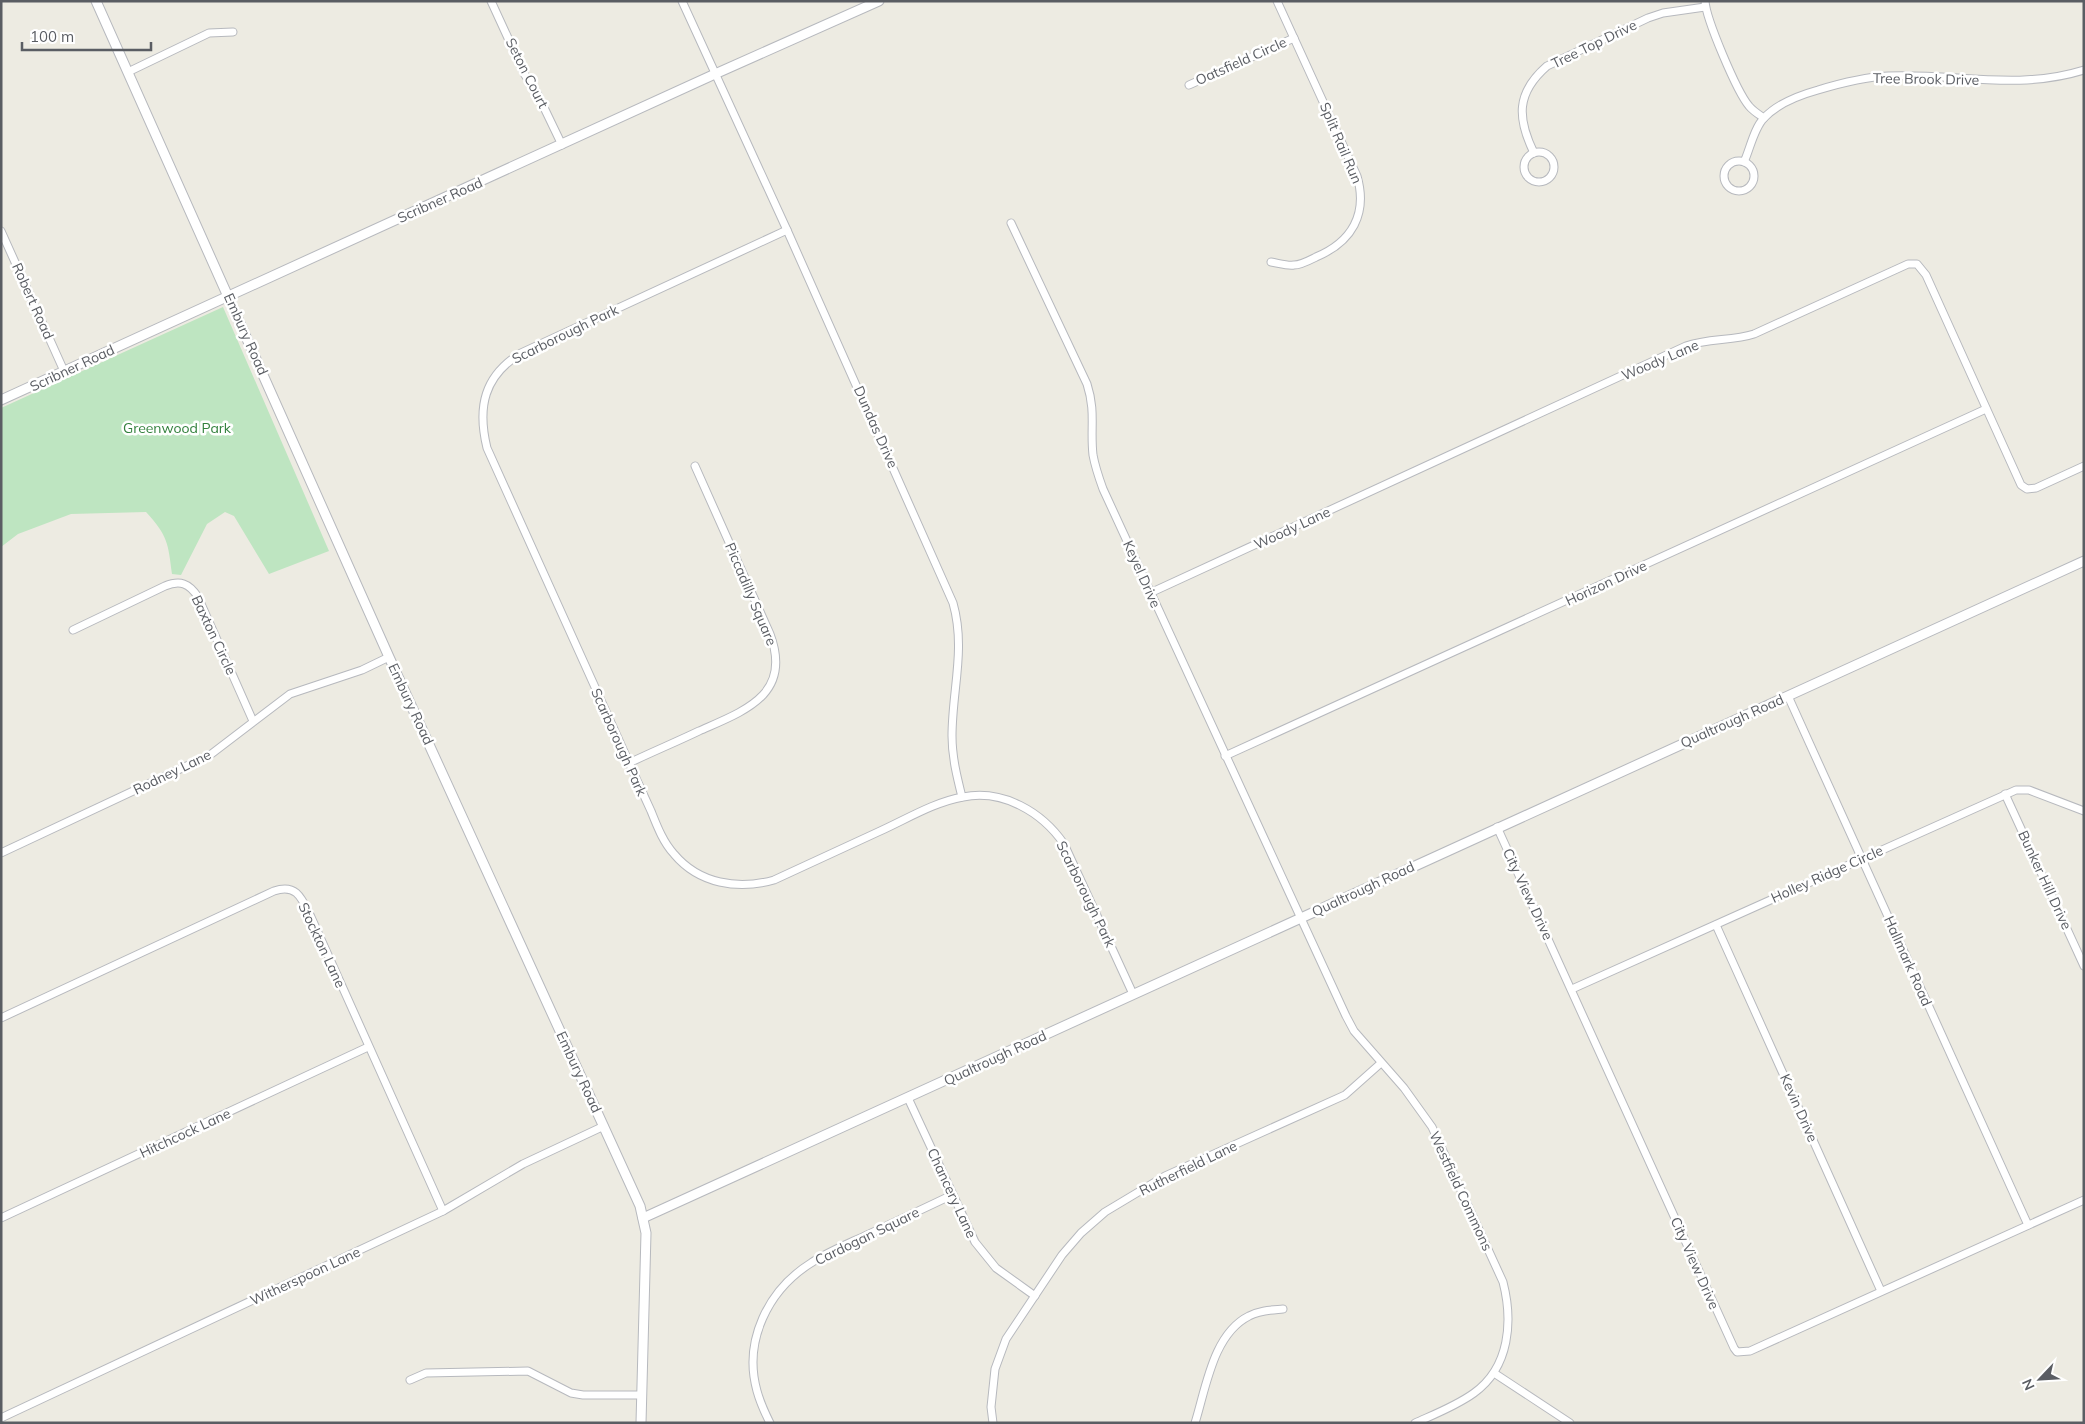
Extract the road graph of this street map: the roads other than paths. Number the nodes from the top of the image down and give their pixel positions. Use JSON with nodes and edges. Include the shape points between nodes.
{"nodes":[{"id":1,"x":96,"y":1,"type":"edge"},
{"id":2,"x":491,"y":1,"type":"edge"},
{"id":3,"x":682,"y":1,"type":"edge"},
{"id":4,"x":879,"y":1,"type":"edge"},
{"id":5,"x":1277,"y":1,"type":"edge"},
{"id":6,"x":1705,"y":4,"type":"edge"},
{"id":7,"x":233,"y":32,"type":"dead end"},
{"id":8,"x":1294,"y":38,"type":"junction"},
{"id":9,"x":2084,"y":70,"type":"edge"},
{"id":10,"x":128,"y":72,"type":"junction"},
{"id":11,"x":715,"y":74,"type":"junction"},
{"id":12,"x":1189,"y":85,"type":"dead end"},
{"id":13,"x":1764,"y":118,"type":"junction"},
{"id":14,"x":562,"y":145,"type":"junction"},
{"id":15,"x":1534,"y":153,"type":"junction"},
{"id":16,"x":1744,"y":162,"type":"junction"},
{"id":17,"x":1011,"y":223,"type":"dead end"},
{"id":18,"x":787,"y":230,"type":"junction"},
{"id":19,"x":1,"y":231,"type":"edge"},
{"id":20,"x":1271,"y":262,"type":"dead end"},
{"id":21,"x":229,"y":297,"type":"junction"},
{"id":22,"x":64,"y":371,"type":"junction"},
{"id":23,"x":1,"y":400,"type":"edge"},
{"id":24,"x":1986,"y":409,"type":"junction"},
{"id":25,"x":695,"y":466,"type":"dead end"},
{"id":26,"x":2084,"y":466,"type":"edge"},
{"id":27,"x":2084,"y":561,"type":"edge"},
{"id":28,"x":1150,"y":593,"type":"junction"},
{"id":29,"x":72,"y":630,"type":"dead end"},
{"id":30,"x":390,"y":657,"type":"junction"},
{"id":31,"x":1788,"y":696,"type":"junction"},
{"id":32,"x":253,"y":721,"type":"junction"},
{"id":33,"x":1225,"y":756,"type":"junction"},
{"id":34,"x":629,"y":763,"type":"junction"},
{"id":35,"x":2005,"y":794,"type":"junction"},
{"id":36,"x":962,"y":797,"type":"junction"},
{"id":37,"x":2084,"y":811,"type":"edge"},
{"id":38,"x":1497,"y":827,"type":"junction"},
{"id":39,"x":1,"y":853,"type":"edge"},
{"id":40,"x":1862,"y":859,"type":"junction"},
{"id":41,"x":1301,"y":917,"type":"junction"},
{"id":42,"x":1716,"y":925,"type":"junction"},
{"id":43,"x":2084,"y":966,"type":"edge"},
{"id":44,"x":1572,"y":989,"type":"junction"},
{"id":45,"x":1133,"y":994,"type":"junction"},
{"id":46,"x":1,"y":1018,"type":"edge"},
{"id":47,"x":368,"y":1047,"type":"junction"},
{"id":48,"x":1381,"y":1063,"type":"junction"},
{"id":49,"x":908,"y":1098,"type":"junction"},
{"id":50,"x":604,"y":1126,"type":"junction"},
{"id":51,"x":952,"y":1195,"type":"junction"},
{"id":52,"x":2084,"y":1200,"type":"edge"},
{"id":53,"x":443,"y":1211,"type":"junction"},
{"id":54,"x":1,"y":1218,"type":"edge"},
{"id":55,"x":643,"y":1218,"type":"junction"},
{"id":56,"x":2028,"y":1225,"type":"junction"},
{"id":57,"x":1881,"y":1291,"type":"junction"},
{"id":58,"x":1035,"y":1296,"type":"junction"},
{"id":59,"x":1283,"y":1309,"type":"dead end"},
{"id":60,"x":1494,"y":1373,"type":"junction"},
{"id":61,"x":410,"y":1380,"type":"dead end"},
{"id":62,"x":642,"y":1395,"type":"junction"},
{"id":63,"x":1,"y":1418,"type":"edge"},
{"id":64,"x":1570,"y":1422,"type":"edge"},
{"id":65,"x":642,"y":1423,"type":"edge"},
{"id":66,"x":770,"y":1423,"type":"edge"},
{"id":67,"x":993,"y":1423,"type":"edge"},
{"id":68,"x":1195,"y":1423,"type":"edge"},
{"id":69,"x":1415,"y":1423,"type":"edge"}],
"edges":[{"from":1,"to":10,"type":"street","name":"Embury Road"},
{"from":2,"to":14,"type":"street","name":"Seton Court"},
{"from":3,"to":11,"type":"street","name":"Dundas Drive"},
{"from":4,"to":11,"type":"street","name":"Scribner Road"},
{"from":5,"to":8,"type":"street","name":"Split Rail Run"},
{"from":6,"to":13,"type":"street","via":[[1739,90],[1748,105]]},
{"from":6,"to":15,"type":"street","name":"Tree Top Drive","via":[[1648,18],[1547,66],[1535,77],[1522,102],[1523,127]]},
{"from":7,"to":10,"type":"street","via":[[209,33]]},
{"from":8,"to":12,"type":"street","name":"Oatsfield Circle"},
{"from":8,"to":20,"type":"street","name":"Split Rail Run","via":[[1357,176],[1362,204],[1351,231],[1331,250],[1296,266]]},
{"from":9,"to":13,"type":"street","name":"Tree Brook Drive","via":[[2061,77],[2014,82],[1914,76],[1863,78],[1809,92]]},
{"from":10,"to":21,"type":"street","name":"Embury Road"},
{"from":11,"to":14,"type":"street","name":"Scribner Road"},
{"from":11,"to":18,"type":"street","name":"Dundas Drive"},
{"from":13,"to":16,"type":"street","name":"Tree Brook Drive"},
{"from":14,"to":21,"type":"street","name":"Scribner Road"},
{"from":15,"to":15,"type":"street","via":[[1527,159],[1526,173],[1533,180],[1543,181],[1551,176],[1553,162],[1548,154]]},
{"from":16,"to":16,"type":"street","via":[[1731,164],[1725,172],[1726,182],[1736,190],[1745,189],[1754,179],[1753,170]]},
{"from":17,"to":28,"type":"street","name":"Keyel Drive","via":[[1087,384],[1097,472]]},
{"from":18,"to":34,"type":"street","name":"Scarborough Park","via":[[522,353],[502,367],[488,388],[482,418],[487,448]]},
{"from":18,"to":36,"type":"street","name":"Dundas Drive","via":[[953,603],[960,643],[952,743]]},
{"from":19,"to":22,"type":"street","name":"Robert Road"},
{"from":21,"to":22,"type":"street","name":"Scribner Road"},
{"from":21,"to":30,"type":"street","name":"Embury Road"},
{"from":22,"to":23,"type":"street","name":"Scribner Road"},
{"from":24,"to":26,"type":"street","name":"Woody Lane","via":[[2024,488],[2036,488]]},
{"from":24,"to":28,"type":"street","name":"Woody Lane","via":[[1926,275],[1917,264],[1908,264],[1754,334],[1686,346]]},
{"from":24,"to":33,"type":"street","name":"Horizon Drive"},
{"from":25,"to":34,"type":"street","name":"Piccadilly Square","via":[[770,634],[776,654],[774,672],[767,690],[752,706]]},
{"from":27,"to":31,"type":"street","name":"Qualtrough Road"},
{"from":28,"to":33,"type":"street","name":"Keyel Drive"},
{"from":29,"to":32,"type":"street","name":"Baxton Circle","via":[[165,586],[178,582],[190,586],[198,597]]},
{"from":30,"to":32,"type":"street","name":"Rodney Lane","via":[[290,694]]},
{"from":30,"to":50,"type":"street","name":"Embury Road"},
{"from":31,"to":38,"type":"street","name":"Qualtrough Road"},
{"from":31,"to":40,"type":"street","name":"Hallmark Road"},
{"from":32,"to":39,"type":"street","name":"Rodney Lane","via":[[210,755]]},
{"from":33,"to":41,"type":"street","name":"Keyel Drive"},
{"from":34,"to":36,"type":"street","name":"Scarborough Park","via":[[664,841],[674,854],[700,875],[738,886],[774,880]]},
{"from":35,"to":37,"type":"street","name":"Holley Ridge Circle","via":[[2028,790]]},
{"from":35,"to":40,"type":"street","name":"Holley Ridge Circle"},
{"from":35,"to":43,"type":"street","name":"Bunker Hill Drive"},
{"from":36,"to":45,"type":"street","name":"Scarborough Park","via":[[985,796],[1013,802],[1043,819],[1055,831],[1072,860]]},
{"from":38,"to":41,"type":"street","name":"Qualtrough Road"},
{"from":38,"to":44,"type":"street","name":"City View Drive"},
{"from":40,"to":42,"type":"street","name":"Holley Ridge Circle"},
{"from":40,"to":56,"type":"street","name":"Hallmark Road"},
{"from":41,"to":45,"type":"street","name":"Qualtrough Road"},
{"from":41,"to":48,"type":"street","name":"Westfield Commons","via":[[1354,1031]]},
{"from":42,"to":44,"type":"street","name":"Holley Ridge Circle"},
{"from":42,"to":57,"type":"street","name":"Kevin Drive"},
{"from":44,"to":57,"type":"street","name":"City View Drive","via":[[1737,1352],[1750,1351]]},
{"from":45,"to":49,"type":"street","name":"Qualtrough Road"},
{"from":46,"to":47,"type":"street","name":"Stockton Lane","via":[[274,891],[289,889],[302,899],[311,917]]},
{"from":47,"to":53,"type":"street","name":"Stockton Lane"},
{"from":47,"to":54,"type":"street","name":"Hitchcock Lane"},
{"from":48,"to":58,"type":"street","name":"Rutherfield Lane","via":[[1344,1095],[1166,1176],[1105,1212],[1062,1255]]},
{"from":48,"to":60,"type":"street","name":"Westfield Commons","via":[[1432,1127],[1503,1282],[1509,1320],[1502,1356]]},
{"from":49,"to":51,"type":"street","name":"Chancery Lane"},
{"from":49,"to":55,"type":"street","name":"Qualtrough Road"},
{"from":50,"to":53,"type":"street","name":"Witherspoon Lane","via":[[523,1164]]},
{"from":50,"to":55,"type":"street","name":"Embury Road"},
{"from":51,"to":58,"type":"street","name":"Chancery Lane","via":[[984,1255]]},
{"from":51,"to":66,"type":"street","name":"Cardogan Square","via":[[827,1254],[784,1285],[761,1319],[755,1344],[754,1378]]},
{"from":52,"to":56,"type":"street","name":"City View Drive"},
{"from":53,"to":63,"type":"street","name":"Witherspoon Lane"},
{"from":55,"to":62,"type":"street","name":"Embury Road","via":[[646,1233]]},
{"from":56,"to":57,"type":"street","name":"City View Drive"},
{"from":58,"to":67,"type":"street","name":"Rutherfield Lane","via":[[1000,1354],[992,1388]]},
{"from":59,"to":68,"type":"street","via":[[1250,1316],[1235,1325],[1224,1339]]},
{"from":60,"to":64,"type":"street"},
{"from":60,"to":69,"type":"street","name":"Westfield Commons","via":[[1474,1393]]},
{"from":61,"to":62,"type":"street","via":[[426,1373],[528,1371],[570,1393]]},
{"from":62,"to":65,"type":"street","name":"Embury Road"}]}
